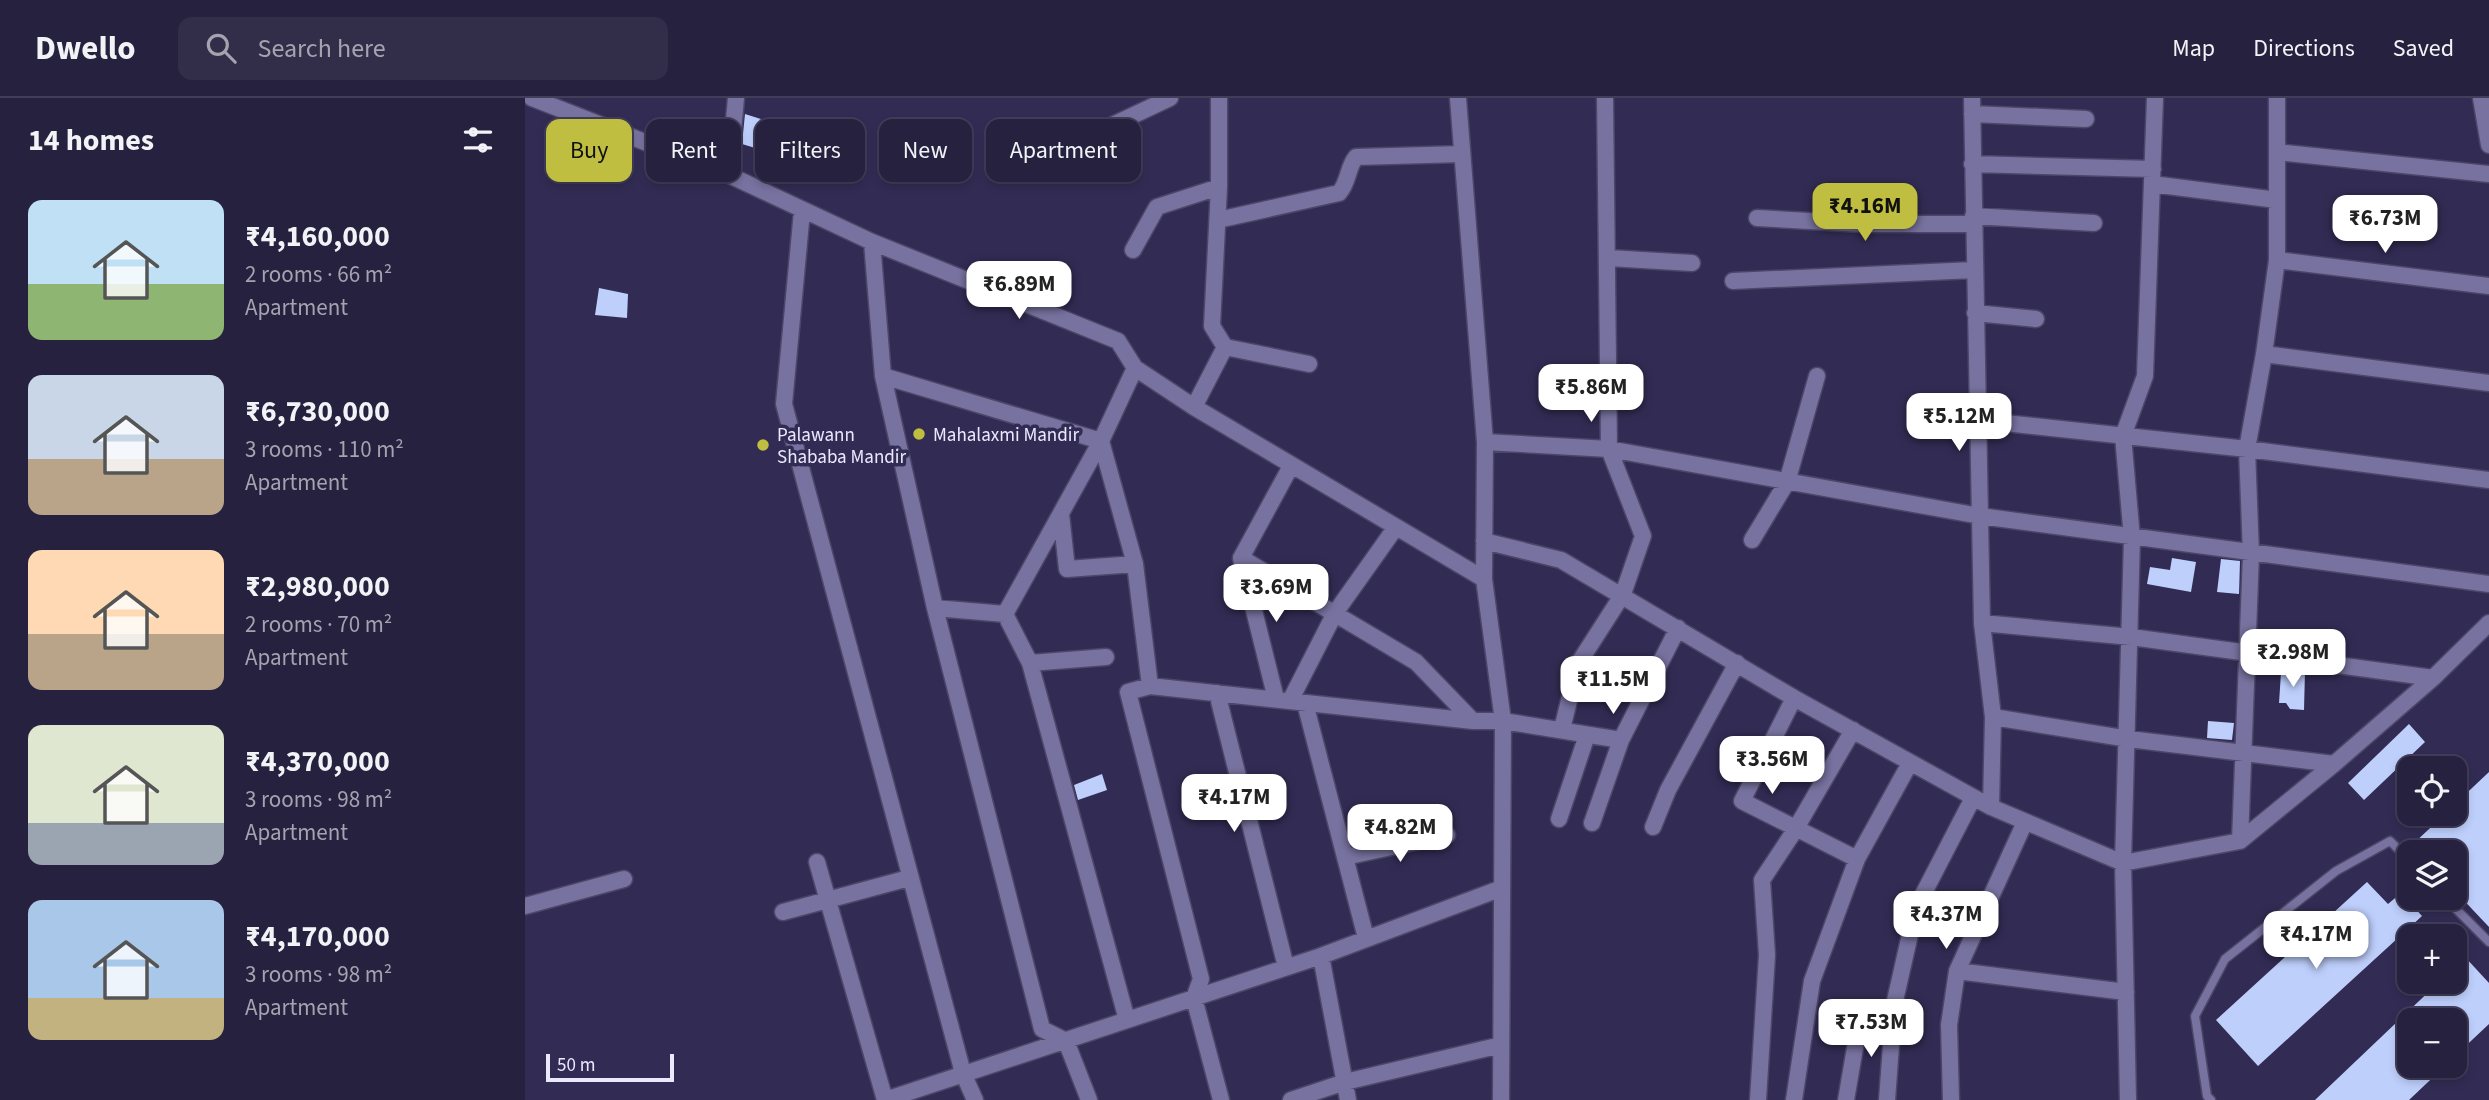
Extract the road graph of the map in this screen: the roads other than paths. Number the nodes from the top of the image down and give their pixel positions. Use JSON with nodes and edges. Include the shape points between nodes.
{"nodes":[{"id":1,"x":531,"y":98,"type":"edge"},
{"id":2,"x":736,"y":98,"type":"edge"},
{"id":3,"x":1170,"y":98,"type":"edge"},
{"id":4,"x":1219,"y":98,"type":"edge"},
{"id":5,"x":1458,"y":98,"type":"edge"},
{"id":6,"x":1605,"y":98,"type":"edge"},
{"id":7,"x":2155,"y":98,"type":"edge"},
{"id":8,"x":2277,"y":98,"type":"edge"},
{"id":9,"x":2484,"y":103,"type":"edge"},
{"id":10,"x":1972,"y":106,"type":"edge"},
{"id":11,"x":2086,"y":118,"type":"dead end"},
{"id":12,"x":734,"y":119,"type":"edge"},
{"id":13,"x":1125,"y":119,"type":"edge"},
{"id":14,"x":646,"y":143,"type":"edge"},
{"id":15,"x":2489,"y":145,"type":"edge"},
{"id":16,"x":2277,"y":152,"type":"junction"},
{"id":17,"x":1462,"y":155,"type":"junction"},
{"id":18,"x":1972,"y":164,"type":"junction"},
{"id":19,"x":2489,"y":174,"type":"edge"},
{"id":20,"x":2153,"y":177,"type":"junction"},
{"id":21,"x":741,"y":181,"type":"edge"},
{"id":22,"x":1219,"y":187,"type":"junction"},
{"id":23,"x":2277,"y":200,"type":"junction"},
{"id":24,"x":802,"y":211,"type":"junction"},
{"id":25,"x":1757,"y":218,"type":"dead end"},
{"id":26,"x":1218,"y":220,"type":"junction"},
{"id":27,"x":1973,"y":220,"type":"junction"},
{"id":28,"x":2094,"y":223,"type":"dead end"},
{"id":29,"x":872,"y":242,"type":"junction"},
{"id":30,"x":1133,"y":250,"type":"dead end"},
{"id":31,"x":1609,"y":258,"type":"junction"},
{"id":32,"x":2277,"y":260,"type":"junction"},
{"id":33,"x":1692,"y":264,"type":"dead end"},
{"id":34,"x":1974,"y":270,"type":"junction"},
{"id":35,"x":1734,"y":281,"type":"dead end"},
{"id":36,"x":2489,"y":286,"type":"edge"},
{"id":37,"x":1975,"y":313,"type":"junction"},
{"id":38,"x":2036,"y":319,"type":"dead end"},
{"id":39,"x":1225,"y":347,"type":"junction"},
{"id":40,"x":2265,"y":354,"type":"junction"},
{"id":41,"x":1309,"y":364,"type":"dead end"},
{"id":42,"x":1135,"y":368,"type":"junction"},
{"id":43,"x":883,"y":376,"type":"junction"},
{"id":44,"x":1817,"y":376,"type":"dead end"},
{"id":45,"x":2489,"y":383,"type":"edge"},
{"id":46,"x":1194,"y":408,"type":"junction"},
{"id":47,"x":1977,"y":420,"type":"junction"},
{"id":48,"x":2123,"y":436,"type":"junction"},
{"id":49,"x":1101,"y":441,"type":"junction"},
{"id":50,"x":1485,"y":442,"type":"junction"},
{"id":51,"x":1609,"y":449,"type":"junction"},
{"id":52,"x":2247,"y":449,"type":"junction"},
{"id":53,"x":1291,"y":466,"type":"junction"},
{"id":54,"x":2489,"y":480,"type":"edge"},
{"id":55,"x":1787,"y":482,"type":"junction"},
{"id":56,"x":1061,"y":514,"type":"junction"},
{"id":57,"x":1980,"y":516,"type":"junction"},
{"id":58,"x":1397,"y":527,"type":"junction"},
{"id":59,"x":2132,"y":538,"type":"junction"},
{"id":60,"x":1752,"y":540,"type":"dead end"},
{"id":61,"x":1484,"y":541,"type":"junction"},
{"id":62,"x":2251,"y":554,"type":"junction"},
{"id":63,"x":1241,"y":558,"type":"junction"},
{"id":64,"x":1135,"y":564,"type":"junction"},
{"id":65,"x":1484,"y":579,"type":"junction"},
{"id":66,"x":2489,"y":584,"type":"edge"},
{"id":67,"x":1623,"y":594,"type":"junction"},
{"id":68,"x":935,"y":608,"type":"junction"},
{"id":69,"x":1335,"y":613,"type":"junction"},
{"id":70,"x":1005,"y":614,"type":"junction"},
{"id":71,"x":1982,"y":623,"type":"junction"},
{"id":72,"x":2489,"y":623,"type":"edge"},
{"id":73,"x":1678,"y":628,"type":"junction"},
{"id":74,"x":2130,"y":637,"type":"junction"},
{"id":75,"x":2247,"y":654,"type":"junction"},
{"id":76,"x":1106,"y":657,"type":"dead end"},
{"id":77,"x":1030,"y":663,"type":"junction"},
{"id":78,"x":1737,"y":663,"type":"junction"},
{"id":79,"x":2433,"y":678,"type":"junction"},
{"id":80,"x":1150,"y":686,"type":"junction"},
{"id":81,"x":1217,"y":692,"type":"junction"},
{"id":82,"x":1794,"y":698,"type":"junction"},
{"id":83,"x":1290,"y":701,"type":"junction"},
{"id":84,"x":1993,"y":717,"type":"junction"},
{"id":85,"x":1473,"y":721,"type":"junction"},
{"id":86,"x":1503,"y":721,"type":"junction"},
{"id":87,"x":1562,"y":729,"type":"junction"},
{"id":88,"x":1853,"y":730,"type":"junction"},
{"id":89,"x":1587,"y":735,"type":"junction"},
{"id":90,"x":2129,"y":739,"type":"junction"},
{"id":91,"x":1621,"y":740,"type":"junction"},
{"id":92,"x":2244,"y":754,"type":"junction"},
{"id":93,"x":1910,"y":762,"type":"junction"},
{"id":94,"x":2334,"y":764,"type":"junction"},
{"id":95,"x":1973,"y":798,"type":"junction"},
{"id":96,"x":1991,"y":807,"type":"junction"},
{"id":97,"x":1559,"y":819,"type":"dead end"},
{"id":98,"x":2025,"y":822,"type":"junction"},
{"id":99,"x":1592,"y":823,"type":"dead end"},
{"id":100,"x":1653,"y":827,"type":"dead end"},
{"id":101,"x":1795,"y":830,"type":"junction"},
{"id":102,"x":1447,"y":835,"type":"dead end"},
{"id":103,"x":2239,"y":841,"type":"junction"},
{"id":104,"x":2397,"y":848,"type":"edge"},
{"id":105,"x":1345,"y":857,"type":"junction"},
{"id":106,"x":1857,"y":859,"type":"junction"},
{"id":107,"x":817,"y":862,"type":"dead end"},
{"id":108,"x":2123,"y":863,"type":"junction"},
{"id":109,"x":909,"y":878,"type":"junction"},
{"id":110,"x":624,"y":879,"type":"dead end"},
{"id":111,"x":1502,"y":888,"type":"junction"},
{"id":112,"x":829,"y":900,"type":"junction"},
{"id":113,"x":525,"y":906,"type":"edge"},
{"id":114,"x":2457,"y":910,"type":"edge"},
{"id":115,"x":783,"y":912,"type":"dead end"},
{"id":116,"x":1366,"y":938,"type":"junction"},
{"id":117,"x":2489,"y":942,"type":"edge"},
{"id":118,"x":1321,"y":956,"type":"junction"},
{"id":119,"x":1286,"y":967,"type":"junction"},
{"id":120,"x":1957,"y":971,"type":"junction"},
{"id":121,"x":2126,"y":992,"type":"junction"},
{"id":122,"x":1193,"y":999,"type":"junction"},
{"id":123,"x":1861,"y":1013,"type":"dead end"},
{"id":124,"x":1127,"y":1020,"type":"junction"},
{"id":125,"x":1066,"y":1041,"type":"junction"},
{"id":126,"x":1501,"y":1045,"type":"junction"},
{"id":127,"x":963,"y":1073,"type":"junction"},
{"id":128,"x":1345,"y":1082,"type":"junction"},
{"id":129,"x":885,"y":1100,"type":"edge"},
{"id":130,"x":975,"y":1100,"type":"edge"},
{"id":131,"x":1089,"y":1100,"type":"edge"},
{"id":132,"x":1221,"y":1100,"type":"edge"},
{"id":133,"x":1291,"y":1100,"type":"edge"},
{"id":134,"x":1348,"y":1100,"type":"edge"},
{"id":135,"x":1501,"y":1100,"type":"edge"},
{"id":136,"x":1758,"y":1100,"type":"edge"},
{"id":137,"x":1794,"y":1100,"type":"edge"},
{"id":138,"x":1846,"y":1100,"type":"edge"},
{"id":139,"x":1887,"y":1100,"type":"edge"},
{"id":140,"x":1951,"y":1100,"type":"edge"},
{"id":141,"x":2128,"y":1100,"type":"edge"},
{"id":142,"x":2211,"y":1100,"type":"edge"}],
"edges":[{"from":1,"to":14,"type":"street"},
{"from":2,"to":12,"type":"street"},
{"from":3,"to":13,"type":"street"},
{"from":4,"to":22,"type":"street"},
{"from":5,"to":17,"type":"street"},
{"from":6,"to":31,"type":"street"},
{"from":7,"to":20,"type":"street"},
{"from":8,"to":16,"type":"street"},
{"from":9,"to":15,"type":"street"},
{"from":10,"to":11,"type":"street"},
{"from":10,"to":18,"type":"street"},
{"from":16,"to":19,"type":"street"},
{"from":16,"to":23,"type":"street"},
{"from":17,"to":26,"type":"street","via":[[1356,158],[1339,193]]},
{"from":17,"to":50,"type":"street"},
{"from":18,"to":20,"type":"street"},
{"from":18,"to":27,"type":"street"},
{"from":20,"to":23,"type":"street"},
{"from":20,"to":48,"type":"street","via":[[2145,376]]},
{"from":21,"to":24,"type":"street"},
{"from":22,"to":26,"type":"street"},
{"from":22,"to":30,"type":"street","via":[[1157,207]]},
{"from":23,"to":32,"type":"street"},
{"from":24,"to":29,"type":"street"},
{"from":24,"to":109,"type":"street","via":[[785,404]]},
{"from":25,"to":27,"type":"street","via":[[1863,224]]},
{"from":26,"to":39,"type":"street","via":[[1212,326]]},
{"from":27,"to":28,"type":"street"},
{"from":27,"to":34,"type":"street"},
{"from":29,"to":42,"type":"street","via":[[1118,341]]},
{"from":29,"to":43,"type":"street"},
{"from":31,"to":33,"type":"street"},
{"from":31,"to":51,"type":"street"},
{"from":32,"to":36,"type":"street"},
{"from":32,"to":40,"type":"street"},
{"from":34,"to":35,"type":"street"},
{"from":34,"to":37,"type":"street"},
{"from":37,"to":38,"type":"street"},
{"from":37,"to":47,"type":"street"},
{"from":39,"to":41,"type":"street"},
{"from":39,"to":46,"type":"street"},
{"from":40,"to":45,"type":"street"},
{"from":40,"to":52,"type":"street"},
{"from":42,"to":46,"type":"street"},
{"from":42,"to":49,"type":"street"},
{"from":43,"to":49,"type":"street"},
{"from":43,"to":68,"type":"street"},
{"from":44,"to":55,"type":"street"},
{"from":46,"to":53,"type":"street"},
{"from":47,"to":48,"type":"street"},
{"from":47,"to":57,"type":"street"},
{"from":48,"to":52,"type":"street"},
{"from":48,"to":59,"type":"street"},
{"from":49,"to":56,"type":"street"},
{"from":49,"to":64,"type":"street"},
{"from":50,"to":51,"type":"street"},
{"from":50,"to":61,"type":"street"},
{"from":51,"to":55,"type":"street"},
{"from":51,"to":67,"type":"street","via":[[1643,536]]},
{"from":52,"to":54,"type":"street"},
{"from":52,"to":62,"type":"street"},
{"from":53,"to":58,"type":"street"},
{"from":53,"to":63,"type":"street"},
{"from":55,"to":57,"type":"street"},
{"from":55,"to":60,"type":"street"},
{"from":56,"to":64,"type":"street","via":[[1067,569]]},
{"from":56,"to":70,"type":"street"},
{"from":57,"to":59,"type":"street"},
{"from":57,"to":71,"type":"street"},
{"from":58,"to":65,"type":"street"},
{"from":58,"to":69,"type":"street"},
{"from":59,"to":62,"type":"street"},
{"from":59,"to":74,"type":"street"},
{"from":61,"to":65,"type":"street"},
{"from":61,"to":67,"type":"street","via":[[1561,559]]},
{"from":62,"to":66,"type":"street"},
{"from":62,"to":75,"type":"street"},
{"from":63,"to":69,"type":"street"},
{"from":63,"to":83,"type":"street"},
{"from":64,"to":80,"type":"street"},
{"from":65,"to":86,"type":"street"},
{"from":67,"to":73,"type":"street"},
{"from":67,"to":87,"type":"street","via":[[1578,664]]},
{"from":68,"to":70,"type":"street"},
{"from":68,"to":125,"type":"street","via":[[1042,1030]]},
{"from":69,"to":83,"type":"street"},
{"from":69,"to":85,"type":"street","via":[[1416,662]]},
{"from":70,"to":77,"type":"street"},
{"from":71,"to":74,"type":"street"},
{"from":71,"to":84,"type":"street"},
{"from":72,"to":79,"type":"street"},
{"from":73,"to":78,"type":"street"},
{"from":73,"to":91,"type":"street"},
{"from":74,"to":75,"type":"street"},
{"from":74,"to":90,"type":"street"},
{"from":75,"to":79,"type":"street"},
{"from":75,"to":92,"type":"street"},
{"from":76,"to":77,"type":"street"},
{"from":77,"to":124,"type":"street"},
{"from":78,"to":82,"type":"street"},
{"from":78,"to":100,"type":"street","via":[[1668,790]]},
{"from":79,"to":94,"type":"street"},
{"from":80,"to":81,"type":"street"},
{"from":80,"to":122,"type":"street","via":[[1128,692],[1201,979]]},
{"from":81,"to":83,"type":"street"},
{"from":81,"to":119,"type":"street"},
{"from":82,"to":88,"type":"street"},
{"from":82,"to":101,"type":"street","via":[[1742,801]]},
{"from":83,"to":85,"type":"street"},
{"from":83,"to":105,"type":"street"},
{"from":84,"to":90,"type":"street"},
{"from":84,"to":96,"type":"street"},
{"from":85,"to":86,"type":"street"},
{"from":86,"to":87,"type":"street"},
{"from":86,"to":111,"type":"street"},
{"from":87,"to":89,"type":"street"},
{"from":88,"to":93,"type":"street"},
{"from":88,"to":101,"type":"street"},
{"from":89,"to":91,"type":"street"},
{"from":89,"to":97,"type":"street"},
{"from":90,"to":92,"type":"street"},
{"from":90,"to":108,"type":"street"},
{"from":91,"to":99,"type":"street"},
{"from":92,"to":94,"type":"street"},
{"from":92,"to":103,"type":"street"},
{"from":93,"to":95,"type":"street"},
{"from":93,"to":106,"type":"street"},
{"from":94,"to":103,"type":"street"},
{"from":95,"to":96,"type":"street"},
{"from":95,"to":139,"type":"street","via":[[1916,908],[1894,1006]]},
{"from":96,"to":98,"type":"street"},
{"from":98,"to":108,"type":"street"},
{"from":98,"to":120,"type":"street"},
{"from":101,"to":106,"type":"street"},
{"from":101,"to":136,"type":"street","via":[[1762,880],[1767,955]]},
{"from":102,"to":105,"type":"street"},
{"from":103,"to":108,"type":"street"},
{"from":104,"to":142,"type":"lane","via":[[2390,841],[2336,871],[2225,959],[2195,1016]]},
{"from":105,"to":116,"type":"street"},
{"from":106,"to":137,"type":"street","via":[[1812,981]]},
{"from":107,"to":112,"type":"street"},
{"from":108,"to":121,"type":"street"},
{"from":109,"to":112,"type":"street"},
{"from":109,"to":127,"type":"street"},
{"from":110,"to":113,"type":"street"},
{"from":111,"to":116,"type":"street"},
{"from":111,"to":126,"type":"street"},
{"from":112,"to":115,"type":"street"},
{"from":112,"to":129,"type":"street"},
{"from":114,"to":117,"type":"lane"},
{"from":116,"to":118,"type":"street"},
{"from":118,"to":119,"type":"street"},
{"from":118,"to":128,"type":"street"},
{"from":119,"to":122,"type":"street"},
{"from":120,"to":121,"type":"street"},
{"from":120,"to":140,"type":"street","via":[[1949,1025]]},
{"from":121,"to":141,"type":"street"},
{"from":122,"to":124,"type":"street"},
{"from":122,"to":132,"type":"street"},
{"from":123,"to":138,"type":"street"},
{"from":124,"to":125,"type":"street"},
{"from":125,"to":127,"type":"street"},
{"from":125,"to":131,"type":"street"},
{"from":126,"to":128,"type":"street"},
{"from":126,"to":135,"type":"street"},
{"from":127,"to":129,"type":"street"},
{"from":127,"to":130,"type":"street"},
{"from":128,"to":133,"type":"street"},
{"from":128,"to":134,"type":"street"}]}
